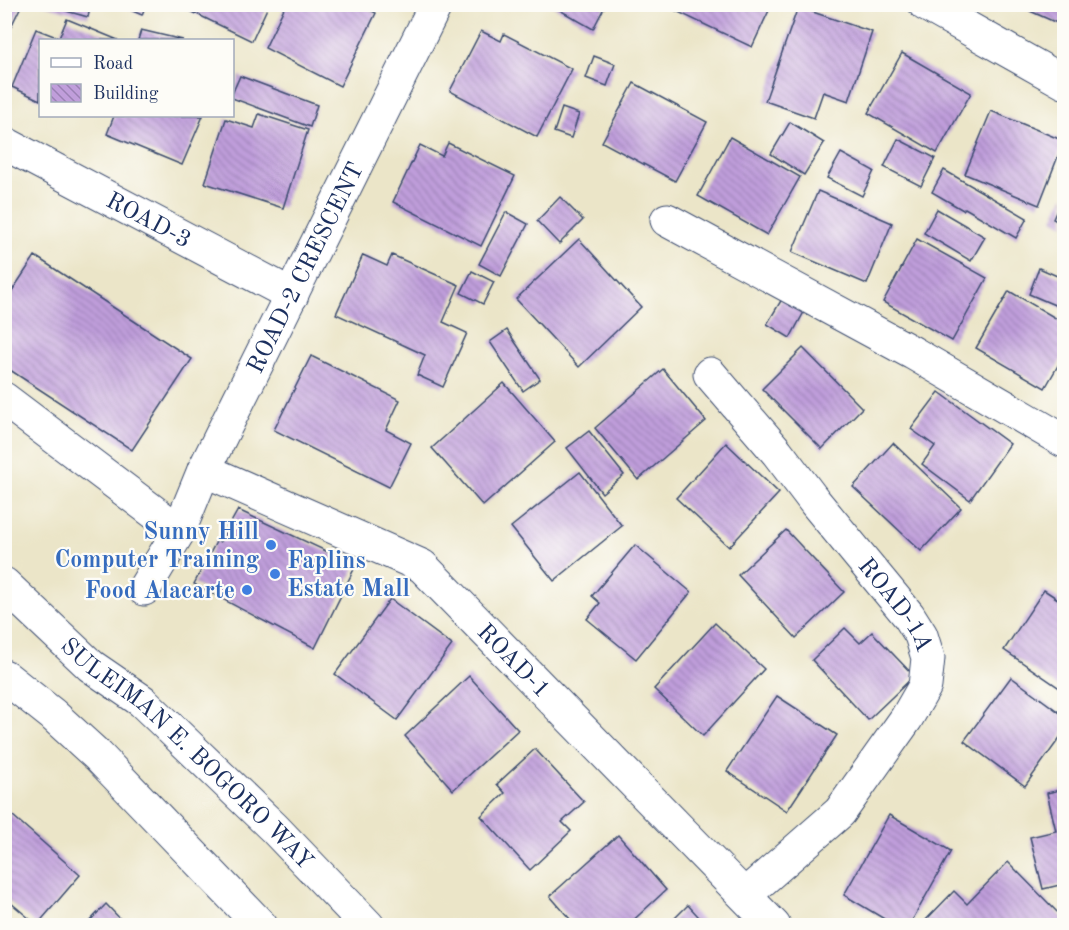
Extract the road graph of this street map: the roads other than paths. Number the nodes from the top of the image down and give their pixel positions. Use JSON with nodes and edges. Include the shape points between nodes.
{"nodes":[{"id":1,"x":436,"y":4,"type":"edge"},
{"id":2,"x":925,"y":4,"type":"edge"},
{"id":3,"x":1065,"y":82,"type":"edge"},
{"id":4,"x":4,"y":143,"type":"edge"},
{"id":5,"x":667,"y":219,"type":"dead end"},
{"id":6,"x":292,"y":295,"type":"junction"},
{"id":7,"x":710,"y":374,"type":"dead end"},
{"id":8,"x":4,"y":399,"type":"edge"},
{"id":9,"x":1065,"y":441,"type":"edge"},
{"id":10,"x":204,"y":470,"type":"junction"},
{"id":11,"x":179,"y":531,"type":"junction"},
{"id":12,"x":4,"y":584,"type":"edge"},
{"id":13,"x":144,"y":590,"type":"dead end"},
{"id":14,"x":4,"y":676,"type":"edge"},
{"id":15,"x":744,"y":895,"type":"junction"},
{"id":16,"x":261,"y":926,"type":"edge"},
{"id":17,"x":369,"y":926,"type":"edge"},
{"id":18,"x":774,"y":926,"type":"edge"}],
"edges":[{"from":1,"to":6,"type":"street","name":"ROAD-2 CRESCENT"},
{"from":2,"to":3,"type":"street"},
{"from":4,"to":6,"type":"street","name":"ROAD-3"},
{"from":5,"to":9,"type":"street"},
{"from":6,"to":10,"type":"street","name":"ROAD-2 CRESCENT"},
{"from":7,"to":15,"type":"street","name":"ROAD-1A","via":[[909,616],[921,635],[928,658],[925,686],[840,812]]},
{"from":8,"to":11,"type":"street"},
{"from":10,"to":11,"type":"street","name":"ROAD-2 CRESCENT"},
{"from":10,"to":15,"type":"street","name":"ROAD-1","via":[[422,566]]},
{"from":11,"to":13,"type":"street","name":"ROAD-2 CRESCENT"},
{"from":12,"to":17,"type":"street","name":"SULEIMAN E. BOGORO WAY","via":[[91,666],[142,701]]},
{"from":14,"to":16,"type":"street","via":[[98,756]]},
{"from":15,"to":18,"type":"street","name":"ROAD-1"}]}
